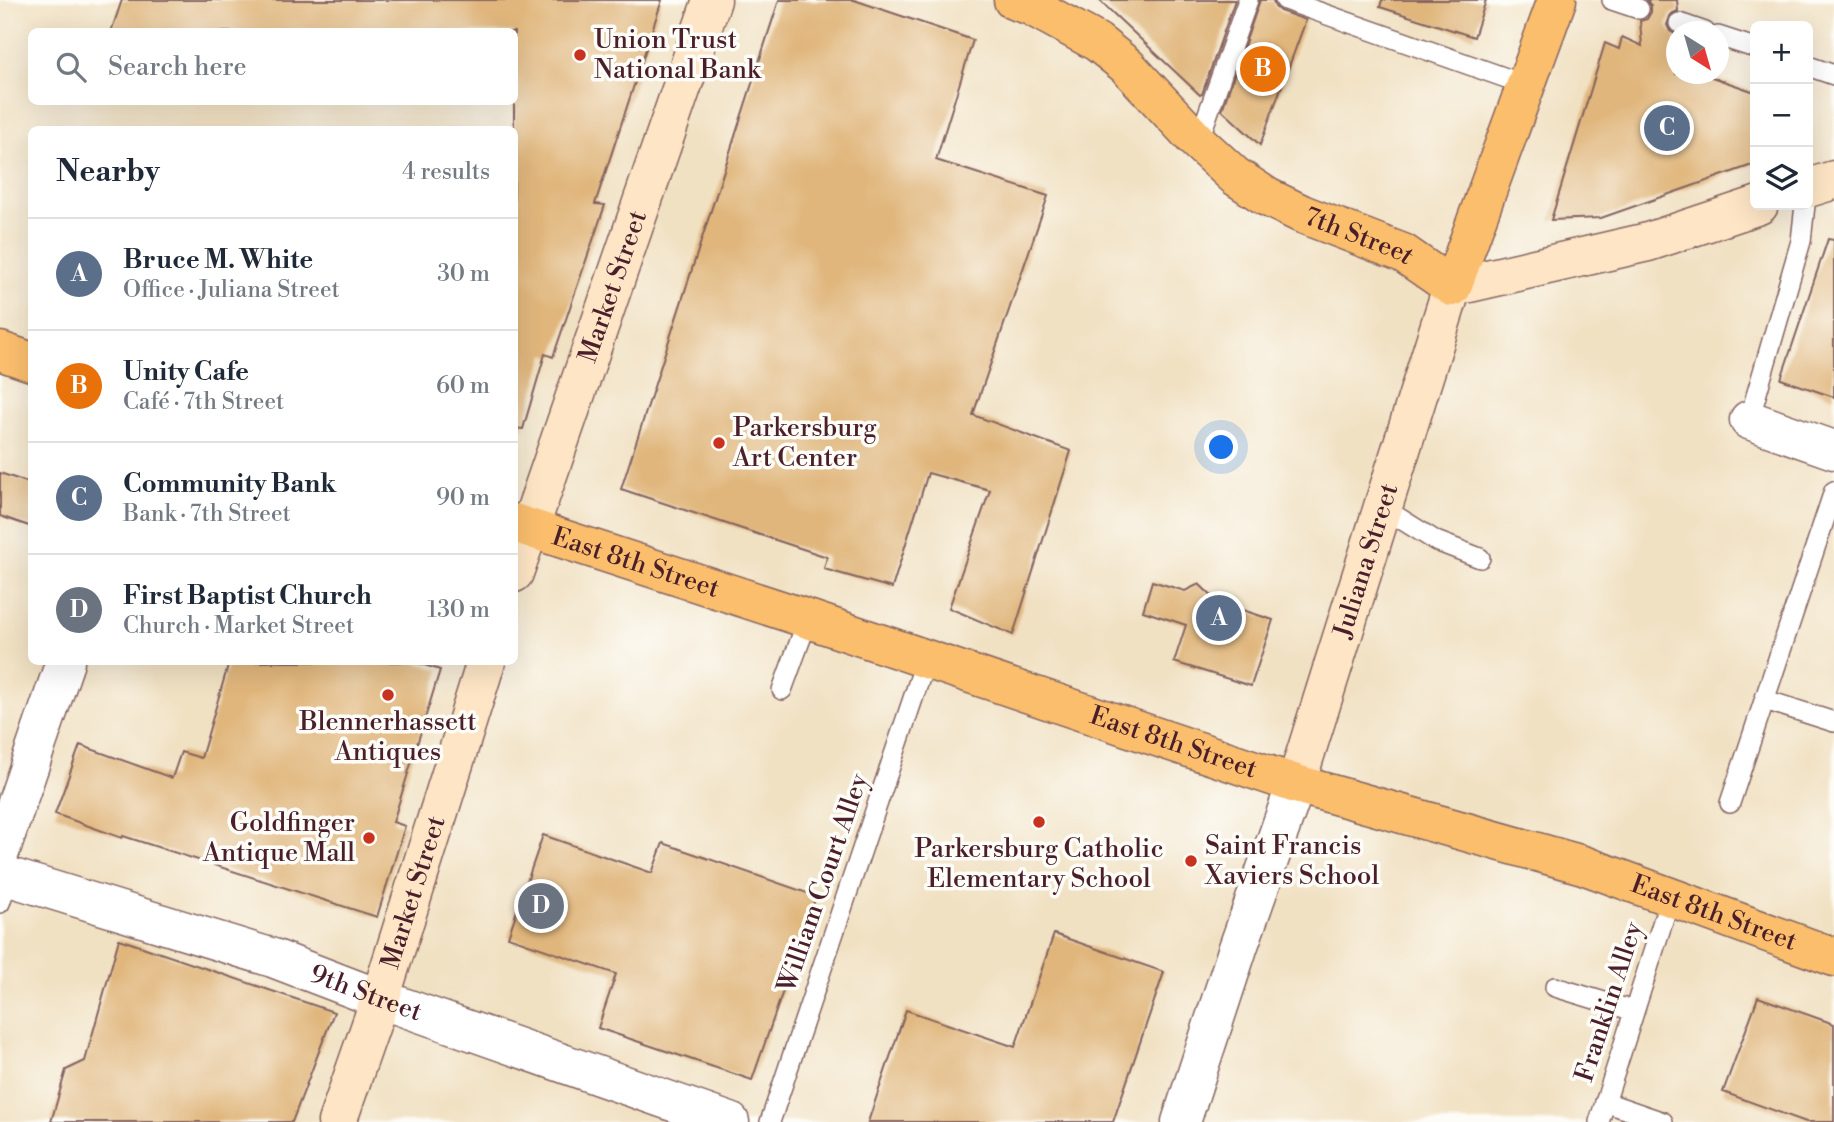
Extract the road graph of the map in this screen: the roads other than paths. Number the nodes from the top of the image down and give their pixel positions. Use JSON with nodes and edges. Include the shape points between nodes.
{"nodes":[{"id":1,"x":712,"y":0,"type":"edge"},
{"id":2,"x":1013,"y":0,"type":"edge"},
{"id":3,"x":1248,"y":0,"type":"edge"},
{"id":4,"x":1285,"y":0,"type":"edge"},
{"id":5,"x":1557,"y":0,"type":"edge"},
{"id":6,"x":1612,"y":0,"type":"edge"},
{"id":7,"x":1639,"y":9,"type":"dead end"},
{"id":8,"x":1729,"y":40,"type":"edge"},
{"id":9,"x":1750,"y":46,"type":"edge"},
{"id":10,"x":1813,"y":68,"type":"edge"},
{"id":11,"x":1834,"y":75,"type":"edge"},
{"id":12,"x":1526,"y":85,"type":"junction"},
{"id":13,"x":1198,"y":142,"type":"junction"},
{"id":14,"x":1834,"y":180,"type":"edge"},
{"id":15,"x":1813,"y":186,"type":"edge"},
{"id":16,"x":1750,"y":208,"type":"edge"},
{"id":17,"x":1804,"y":210,"type":"edge"},
{"id":18,"x":1452,"y":287,"type":"junction"},
{"id":19,"x":0,"y":351,"type":"edge"},
{"id":20,"x":28,"y":361,"type":"edge"},
{"id":21,"x":1749,"y":420,"type":"joint"},
{"id":22,"x":1834,"y":450,"type":"edge"},
{"id":23,"x":1834,"y":491,"type":"edge"},
{"id":24,"x":1382,"y":508,"type":"junction"},
{"id":25,"x":522,"y":526,"type":"edge"},
{"id":26,"x":518,"y":550,"type":"edge"},
{"id":27,"x":1480,"y":558,"type":"dead end"},
{"id":28,"x":808,"y":619,"type":"junction"},
{"id":29,"x":926,"y":660,"type":"junction"},
{"id":30,"x":64,"y":665,"type":"edge"},
{"id":31,"x":485,"y":665,"type":"edge"},
{"id":32,"x":782,"y":690,"type":"dead end"},
{"id":33,"x":1765,"y":700,"type":"junction"},
{"id":34,"x":1834,"y":722,"type":"edge"},
{"id":35,"x":1296,"y":784,"type":"junction"},
{"id":36,"x":1730,"y":803,"type":"dead end"},
{"id":37,"x":2,"y":876,"type":"edge"},
{"id":38,"x":1670,"y":899,"type":"junction"},
{"id":39,"x":1834,"y":957,"type":"edge"},
{"id":40,"x":1555,"y":987,"type":"dead end"},
{"id":41,"x":380,"y":999,"type":"junction"},
{"id":42,"x":1634,"y":1011,"type":"junction"},
{"id":43,"x":1605,"y":1101,"type":"junction"},
{"id":44,"x":337,"y":1122,"type":"edge"},
{"id":45,"x":730,"y":1122,"type":"edge"},
{"id":46,"x":769,"y":1122,"type":"edge"},
{"id":47,"x":1181,"y":1122,"type":"edge"},
{"id":48,"x":1599,"y":1122,"type":"edge"},
{"id":49,"x":1663,"y":1122,"type":"edge"}],
"edges":[{"from":1,"to":25,"type":"street","name":"Market Street"},
{"from":2,"to":13,"type":"main road","name":"7th Street","via":[[1097,42]]},
{"from":3,"to":13,"type":"lane"},
{"from":4,"to":12,"type":"lane"},
{"from":5,"to":12,"type":"main road","name":"Juliana Street"},
{"from":6,"to":7,"type":"lane"},
{"from":8,"to":9,"type":"lane"},
{"from":10,"to":11,"type":"lane"},
{"from":12,"to":18,"type":"main road","name":"Juliana Street"},
{"from":13,"to":18,"type":"main road","name":"7th Street","via":[[1235,176],[1267,197],[1403,253]]},
{"from":14,"to":15,"type":"street"},
{"from":16,"to":18,"type":"street","via":[[1648,242]]},
{"from":17,"to":21,"type":"lane","via":[[1801,241]]},
{"from":18,"to":24,"type":"street","name":"Juliana Street"},
{"from":19,"to":20,"type":"main road"},
{"from":21,"to":22,"type":"street"},
{"from":23,"to":33,"type":"lane"},
{"from":24,"to":27,"type":"lane","via":[[1436,541]]},
{"from":24,"to":35,"type":"street","name":"Juliana Street"},
{"from":25,"to":26,"type":"street","name":"Market Street"},
{"from":25,"to":28,"type":"main road","name":"East 8th Street"},
{"from":28,"to":29,"type":"main road","name":"East 8th Street"},
{"from":28,"to":32,"type":"lane"},
{"from":29,"to":35,"type":"main road","name":"East 8th Street"},
{"from":29,"to":46,"type":"lane","name":"William Court Alley"},
{"from":30,"to":37,"type":"street"},
{"from":31,"to":41,"type":"street","name":"Market Street"},
{"from":33,"to":34,"type":"lane"},
{"from":33,"to":36,"type":"lane"},
{"from":35,"to":38,"type":"main road","name":"East 8th Street","via":[[1583,865]]},
{"from":35,"to":47,"type":"street","name":"Juliana Street"},
{"from":37,"to":41,"type":"street","name":"9th Street","via":[[272,958]]},
{"from":38,"to":39,"type":"main road","name":"East 8th Street"},
{"from":38,"to":42,"type":"lane","name":"Franklin Alley"},
{"from":40,"to":42,"type":"lane"},
{"from":41,"to":44,"type":"street","name":"Market Street"},
{"from":41,"to":45,"type":"street","name":"9th Street"},
{"from":42,"to":43,"type":"lane","name":"Franklin Alley"},
{"from":43,"to":48,"type":"lane","name":"Franklin Alley"},
{"from":43,"to":49,"type":"lane"}]}
